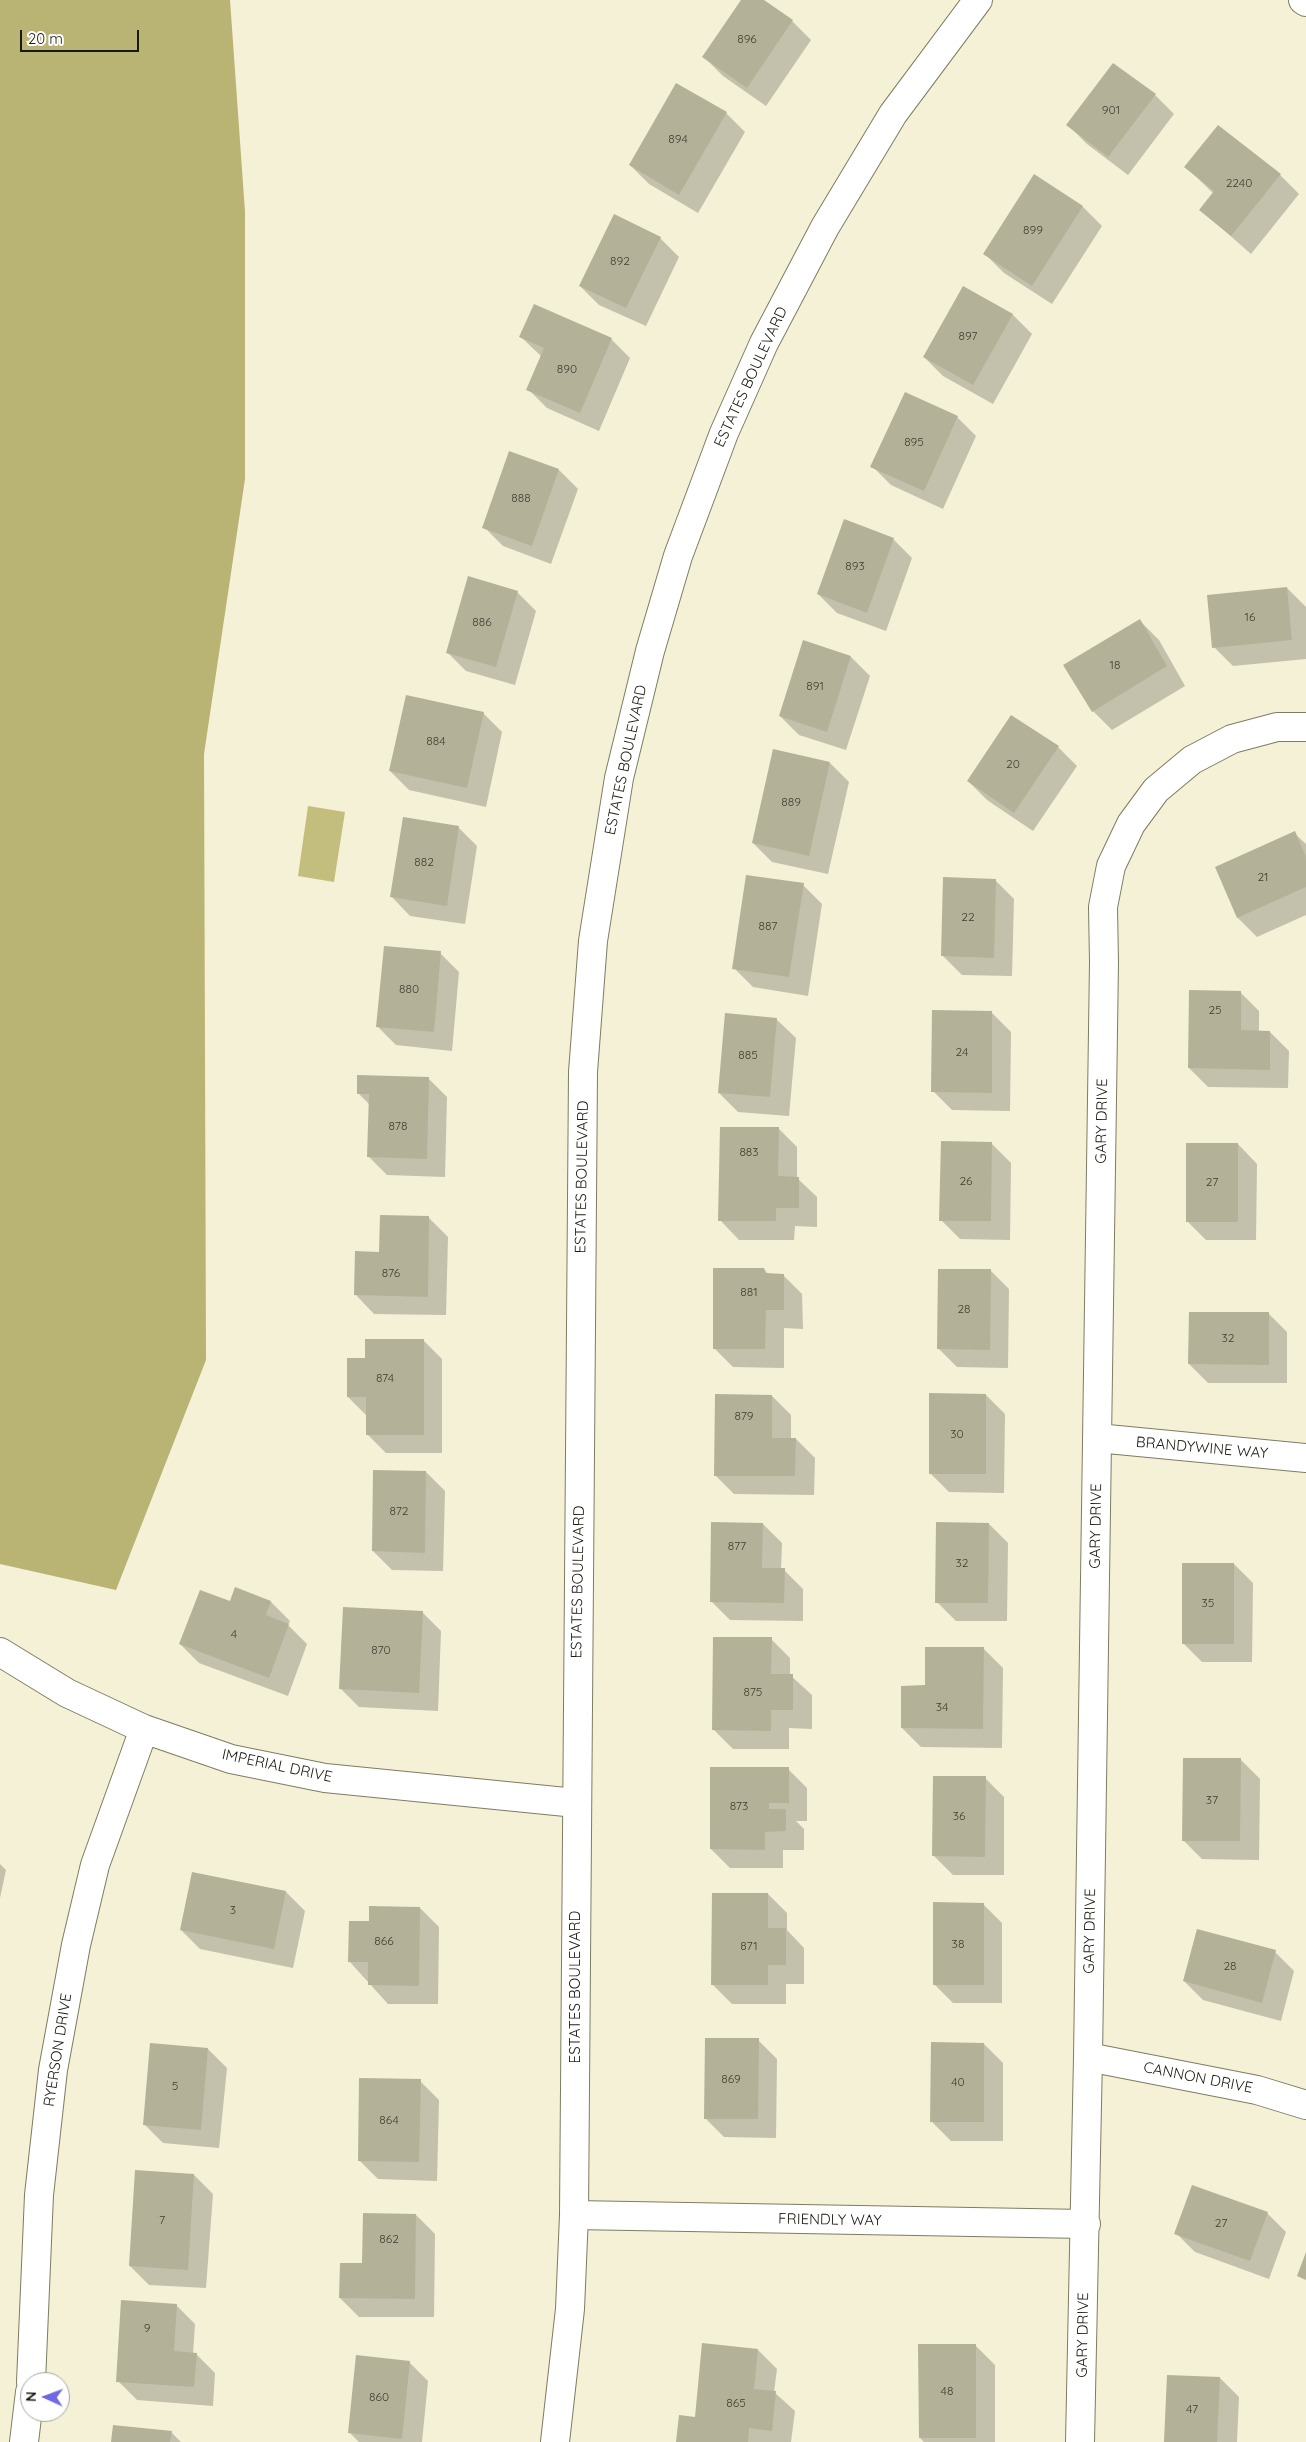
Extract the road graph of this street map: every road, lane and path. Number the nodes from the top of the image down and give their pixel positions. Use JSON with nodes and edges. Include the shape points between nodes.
{"nodes":[{"id":1,"x":978,"y":0,"type":"edge"},
{"id":2,"x":1306,"y":727,"type":"edge"},
{"id":3,"x":1097,"y":1438,"type":"junction"},
{"id":4,"x":1306,"y":1458,"type":"edge"},
{"id":5,"x":0,"y":1652,"type":"edge"},
{"id":6,"x":144,"y":1729,"type":"junction"},
{"id":7,"x":576,"y":1803,"type":"junction"},
{"id":8,"x":1088,"y":2056,"type":"junction"},
{"id":9,"x":1306,"y":2105,"type":"edge"},
{"id":10,"x":574,"y":2215,"type":"junction"},
{"id":11,"x":1086,"y":2224,"type":"junction"},
{"id":12,"x":31,"y":2372,"type":"edge"},
{"id":13,"x":26,"y":2422,"type":"edge"},
{"id":14,"x":24,"y":2442,"type":"edge"},
{"id":15,"x":555,"y":2442,"type":"edge"},
{"id":16,"x":1080,"y":2442,"type":"edge"}],
"edges":[{"from":1,"to":7,"type":"street","name":"ESTATES BOULEVARD","via":[[893,114],[824,226],[764,343],[724,433],[678,556],[650,651],[619,778],[593,941],[583,1072]]},
{"from":2,"to":3,"type":"street","name":"GARY DRIVE","via":[[1277,728],[1232,739],[1192,760],[1156,790],[1131,824],[1111,866],[1103,907]]},
{"from":3,"to":4,"type":"street","name":"BRANDYWINE WAY"},
{"from":3,"to":8,"type":"street","name":"GARY DRIVE"},
{"from":5,"to":6,"type":"street","name":"IMPERIAL DRIVE","via":[[67,1692]]},
{"from":6,"to":7,"type":"street","name":"IMPERIAL DRIVE","via":[[232,1759],[325,1778]]},
{"from":6,"to":12,"type":"street","name":"RYERSON DRIVE","via":[[95,1865],[76,1945],[53,2070],[40,2195]]},
{"from":7,"to":10,"type":"street","name":"ESTATES BOULEVARD"},
{"from":8,"to":9,"type":"street","name":"CANNON DRIVE","via":[[1257,2090]]},
{"from":8,"to":11,"type":"street","name":"GARY DRIVE"},
{"from":10,"to":11,"type":"street","name":"FRIENDLY WAY"},
{"from":10,"to":15,"type":"street","name":"ESTATES BOULEVARD","via":[[570,2309]]},
{"from":11,"to":16,"type":"street","name":"GARY DRIVE"},
{"from":13,"to":14,"type":"street"}]}
